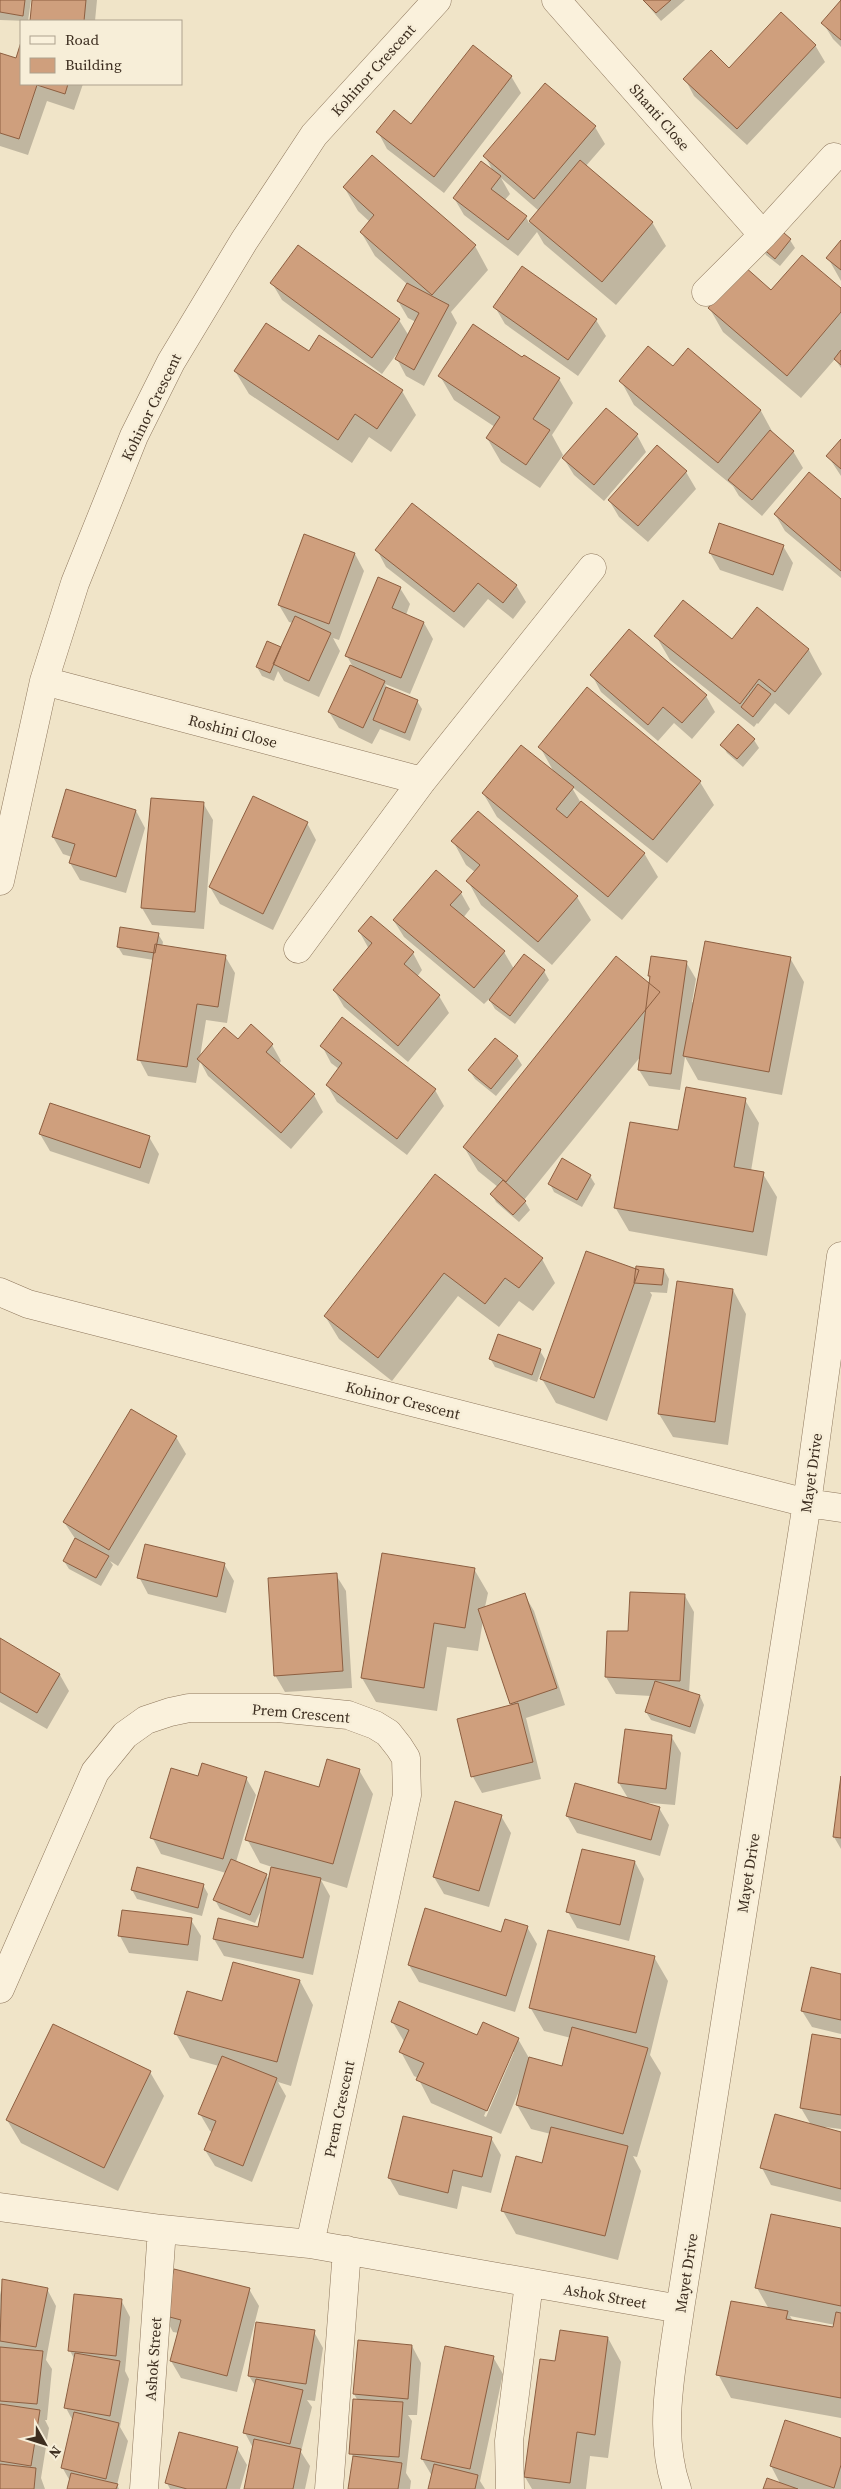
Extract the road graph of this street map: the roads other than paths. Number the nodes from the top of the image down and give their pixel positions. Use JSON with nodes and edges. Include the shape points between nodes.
{"nodes":[{"id":1,"x":437,"y":0,"type":"edge"},
{"id":2,"x":556,"y":0,"type":"edge"},
{"id":3,"x":834,"y":158,"type":"dead end"},
{"id":4,"x":763,"y":235,"type":"junction"},
{"id":5,"x":706,"y":292,"type":"dead end"},
{"id":6,"x":592,"y":568,"type":"dead end"},
{"id":7,"x":44,"y":681,"type":"junction"},
{"id":8,"x":422,"y":781,"type":"junction"},
{"id":9,"x":0,"y":881,"type":"edge"},
{"id":10,"x":298,"y":949,"type":"dead end"},
{"id":11,"x":841,"y":1256,"type":"edge"},
{"id":12,"x":0,"y":1292,"type":"edge"},
{"id":13,"x":807,"y":1503,"type":"junction"},
{"id":14,"x":841,"y":1508,"type":"edge"},
{"id":15,"x":0,"y":1989,"type":"edge"},
{"id":16,"x":0,"y":2207,"type":"edge"},
{"id":17,"x":162,"y":2229,"type":"junction"},
{"id":18,"x":310,"y":2244,"type":"junction"},
{"id":19,"x":347,"y":2250,"type":"junction"},
{"id":20,"x":530,"y":2283,"type":"junction"},
{"id":21,"x":680,"y":2309,"type":"junction"},
{"id":22,"x":144,"y":2489,"type":"edge"},
{"id":23,"x":329,"y":2489,"type":"edge"},
{"id":24,"x":510,"y":2489,"type":"edge"},
{"id":25,"x":677,"y":2489,"type":"edge"}],
"edges":[{"from":1,"to":7,"type":"street","name":"Kohinor Crescent","via":[[314,135],[244,241],[172,362],[134,436],[75,583]]},
{"from":2,"to":4,"type":"street","name":"Shanti Close"},
{"from":3,"to":4,"type":"street"},
{"from":4,"to":5,"type":"street"},
{"from":6,"to":8,"type":"street"},
{"from":7,"to":8,"type":"street","name":"Roshini Close"},
{"from":7,"to":9,"type":"street","name":"Kohinor Crescent"},
{"from":8,"to":10,"type":"street"},
{"from":11,"to":13,"type":"street","name":"Mayet Drive"},
{"from":12,"to":13,"type":"street","name":"Kohinor Crescent","via":[[28,1304]]},
{"from":13,"to":14,"type":"street","name":"Kohinor Crescent"},
{"from":13,"to":21,"type":"street","name":"Mayet Drive"},
{"from":15,"to":18,"type":"street","name":"Prem Crescent","via":[[95,1772],[125,1735],[146,1720],[189,1708],[278,1708],[348,1715],[388,1732],[406,1758],[407,1795]]},
{"from":16,"to":17,"type":"street","name":"Ashok Street"},
{"from":17,"to":18,"type":"street","name":"Ashok Street"},
{"from":17,"to":22,"type":"street","name":"Ashok Street"},
{"from":18,"to":19,"type":"street","name":"Ashok Street"},
{"from":19,"to":20,"type":"street","name":"Ashok Street"},
{"from":19,"to":23,"type":"street"},
{"from":20,"to":21,"type":"street","name":"Ashok Street"},
{"from":20,"to":24,"type":"street","via":[[509,2442]]},
{"from":21,"to":25,"type":"street","name":"Mayet Drive","via":[[668,2423],[669,2456]]}]}
